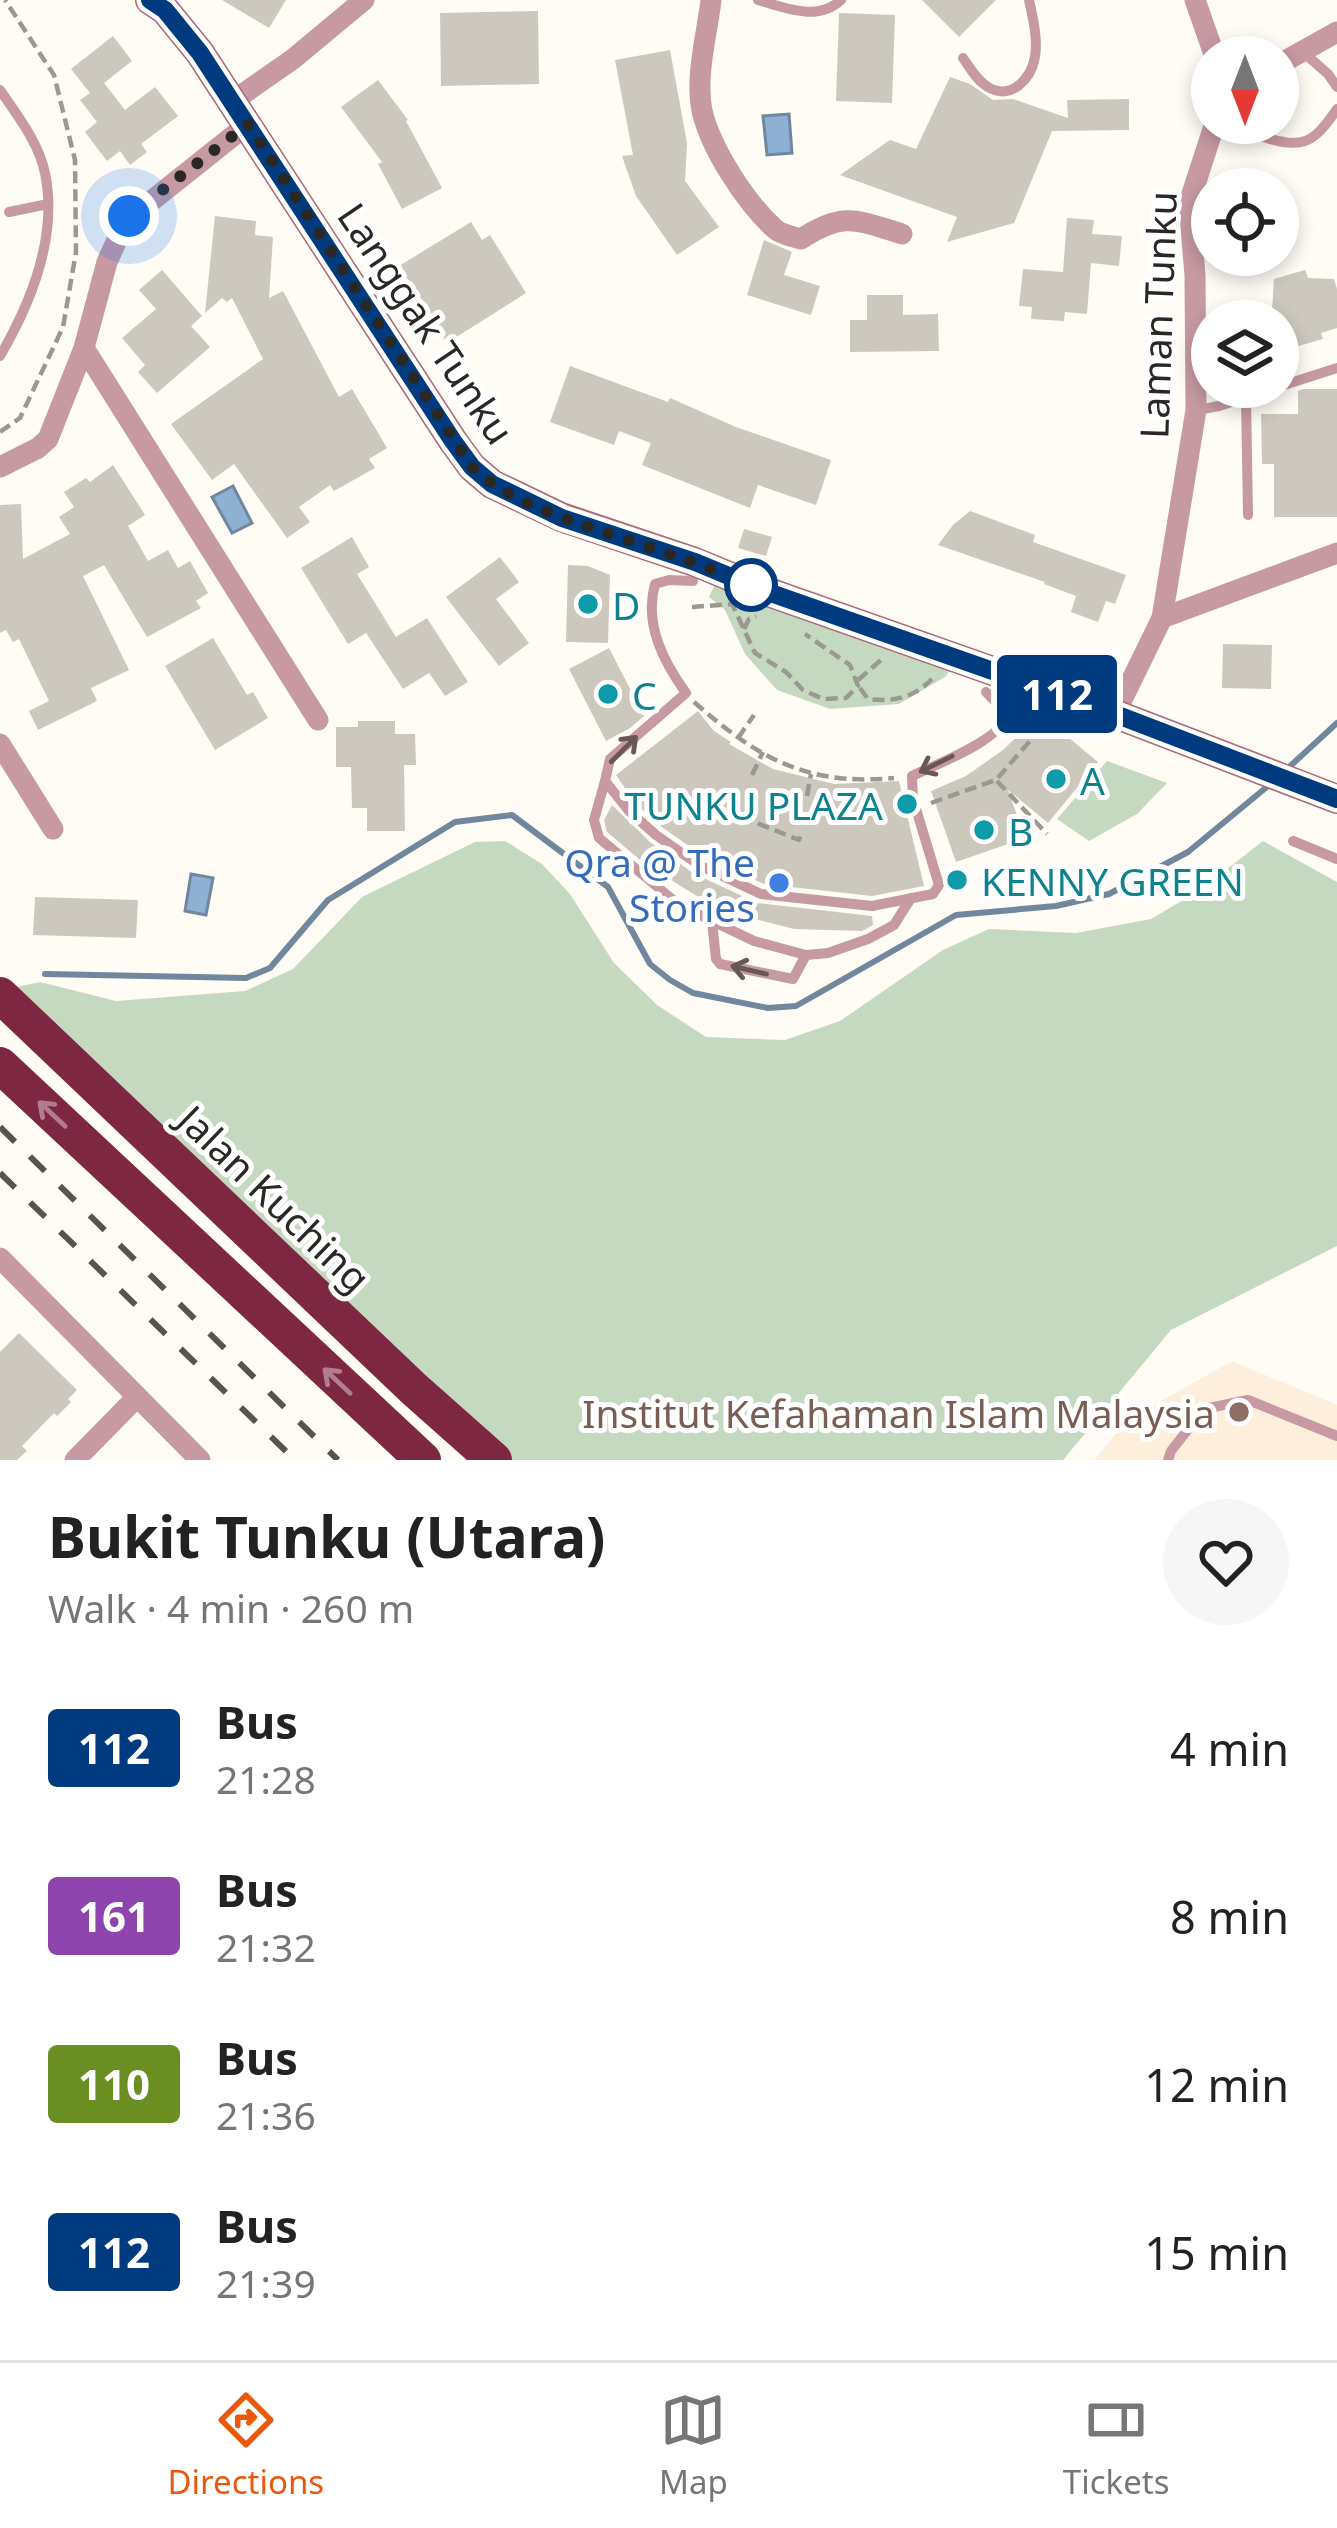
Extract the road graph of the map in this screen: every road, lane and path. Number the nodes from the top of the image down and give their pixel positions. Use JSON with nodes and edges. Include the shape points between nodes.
{"nodes":[{"id":1,"x":364,"y":0,"type":"edge"},
{"id":2,"x":711,"y":0,"type":"edge"},
{"id":3,"x":758,"y":0,"type":"edge"},
{"id":4,"x":841,"y":0,"type":"edge"},
{"id":5,"x":1029,"y":0,"type":"edge"},
{"id":6,"x":1195,"y":0,"type":"edge"},
{"id":7,"x":161,"y":3,"type":"edge"},
{"id":8,"x":1337,"y":32,"type":"edge"},
{"id":9,"x":1208,"y":36,"type":"edge"},
{"id":10,"x":1303,"y":52,"type":"junction"},
{"id":11,"x":1299,"y":54,"type":"edge"},
{"id":12,"x":963,"y":58,"type":"dead end"},
{"id":13,"x":1337,"y":87,"type":"edge"},
{"id":14,"x":0,"y":90,"type":"edge"},
{"id":15,"x":1337,"y":109,"type":"edge"},
{"id":16,"x":240,"y":112,"type":"junction"},
{"id":17,"x":1299,"y":143,"type":"edge"},
{"id":18,"x":1209,"y":144,"type":"edge"},
{"id":19,"x":48,"y":204,"type":"junction"},
{"id":20,"x":10,"y":212,"type":"dead end"},
{"id":21,"x":902,"y":234,"type":"dead end"},
{"id":22,"x":84,"y":348,"type":"junction"},
{"id":23,"x":0,"y":356,"type":"edge"},
{"id":24,"x":1337,"y":368,"type":"edge"},
{"id":25,"x":1299,"y":381,"type":"edge"},
{"id":26,"x":1208,"y":408,"type":"edge"},
{"id":27,"x":1246,"y":408,"type":"edge"},
{"id":28,"x":1196,"y":410,"type":"junction"},
{"id":29,"x":0,"y":466,"type":"edge"},
{"id":30,"x":1248,"y":515,"type":"dead end"},
{"id":31,"x":1337,"y":553,"type":"edge"},
{"id":32,"x":693,"y":577,"type":"junction"},
{"id":33,"x":692,"y":607,"type":"dead end"},
{"id":34,"x":758,"y":615,"type":"dead end"},
{"id":35,"x":1162,"y":618,"type":"junction"},
{"id":36,"x":744,"y":629,"type":"junction"},
{"id":37,"x":802,"y":632,"type":"dead end"},
{"id":38,"x":883,"y":658,"type":"dead end"},
{"id":39,"x":936,"y":675,"type":"dead end"},
{"id":40,"x":858,"y":683,"type":"junction"},
{"id":41,"x":989,"y":688,"type":"junction"},
{"id":42,"x":686,"y":694,"type":"junction"},
{"id":43,"x":1115,"y":714,"type":"junction"},
{"id":44,"x":754,"y":716,"type":"dead end"},
{"id":45,"x":318,"y":719,"type":"dead end"},
{"id":46,"x":1049,"y":719,"type":"dead end"},
{"id":47,"x":738,"y":738,"type":"junction"},
{"id":48,"x":0,"y":745,"type":"edge"},
{"id":49,"x":763,"y":752,"type":"junction"},
{"id":50,"x":811,"y":774,"type":"junction"},
{"id":51,"x":752,"y":775,"type":"dead end"},
{"id":52,"x":912,"y":776,"type":"junction"},
{"id":53,"x":996,"y":780,"type":"junction"},
{"id":54,"x":605,"y":781,"type":"junction"},
{"id":55,"x":807,"y":796,"type":"dead end"},
{"id":56,"x":1337,"y":800,"type":"edge"},
{"id":57,"x":916,"y":808,"type":"junction"},
{"id":58,"x":734,"y":810,"type":"dead end"},
{"id":59,"x":53,"y":829,"type":"dead end"},
{"id":60,"x":801,"y":832,"type":"dead end"},
{"id":61,"x":1047,"y":834,"type":"dead end"},
{"id":62,"x":1293,"y":841,"type":"dead end"},
{"id":63,"x":1337,"y":859,"type":"edge"},
{"id":64,"x":911,"y":898,"type":"junction"},
{"id":65,"x":712,"y":921,"type":"junction"},
{"id":66,"x":806,"y":955,"type":"junction"},
{"id":67,"x":0,"y":995,"type":"edge"},
{"id":68,"x":0,"y":1064,"type":"edge"},
{"id":69,"x":0,"y":1258,"type":"edge"},
{"id":70,"x":137,"y":1397,"type":"junction"},
{"id":71,"x":1337,"y":1436,"type":"edge"},
{"id":72,"x":75,"y":1460,"type":"edge"},
{"id":73,"x":200,"y":1460,"type":"edge"},
{"id":74,"x":422,"y":1460,"type":"edge"},
{"id":75,"x":494,"y":1460,"type":"edge"},
{"id":76,"x":1168,"y":1460,"type":"edge"}],
"edges":[{"from":1,"to":16,"type":"street"},
{"from":2,"to":21,"type":"street","via":[[702,109],[742,189],[778,232],[801,238],[836,220],[855,220]]},
{"from":3,"to":4,"type":"lane","via":[[816,13]]},
{"from":5,"to":12,"type":"lane","via":[[1036,52],[1018,87],[990,89]]},
{"from":6,"to":9,"type":"street"},
{"from":7,"to":16,"type":"street","name":"Langgak Tunku"},
{"from":8,"to":10,"type":"street"},
{"from":10,"to":11,"type":"street"},
{"from":10,"to":13,"type":"lane"},
{"from":14,"to":19,"type":"lane","via":[[30,136]]},
{"from":15,"to":17,"type":"lane"},
{"from":16,"to":22,"type":"street","via":[[125,222]]},
{"from":16,"to":32,"type":"street","name":"Langgak Tunku","via":[[472,467],[525,502]]},
{"from":18,"to":28,"type":"street","name":"Laman Tunku","via":[[1189,203]]},
{"from":19,"to":20,"type":"lane"},
{"from":19,"to":23,"type":"lane","via":[[27,306]]},
{"from":22,"to":29,"type":"street","via":[[48,439]]},
{"from":22,"to":45,"type":"street"},
{"from":24,"to":25,"type":"lane"},
{"from":26,"to":28,"type":"lane"},
{"from":27,"to":30,"type":"lane"},
{"from":28,"to":35,"type":"street","name":"Laman Tunku"},
{"from":31,"to":35,"type":"street"},
{"from":32,"to":41,"type":"street","name":"Langgak Tunku","via":[[753,586]]},
{"from":32,"to":42,"type":"lane","via":[[655,584],[652,596],[665,664]]},
{"from":33,"to":36,"type":"path","via":[[732,604]]},
{"from":34,"to":36,"type":"path"},
{"from":35,"to":43,"type":"street","name":"Laman Tunku"},
{"from":36,"to":40,"type":"path","via":[[755,652],[803,690],[845,698]]},
{"from":37,"to":40,"type":"path","via":[[850,665]]},
{"from":38,"to":40,"type":"path"},
{"from":39,"to":40,"type":"path","via":[[891,701],[868,699]]},
{"from":41,"to":43,"type":"street","name":"Langgak Tunku"},
{"from":41,"to":52,"type":"lane","one_way":true,"via":[[1002,726]]},
{"from":42,"to":47,"type":"path"},
{"from":54,"to":42,"type":"lane","one_way":true,"via":[[610,759]]},
{"from":43,"to":56,"type":"street","name":"Langgak Tunku"},
{"from":44,"to":47,"type":"path"},
{"from":46,"to":53,"type":"path"},
{"from":47,"to":49,"type":"path"},
{"from":48,"to":59,"type":"street"},
{"from":49,"to":50,"type":"path"},
{"from":49,"to":51,"type":"path"},
{"from":50,"to":52,"type":"path","via":[[857,781]]},
{"from":50,"to":55,"type":"path"},
{"from":52,"to":57,"type":"lane"},
{"from":53,"to":57,"type":"path"},
{"from":53,"to":61,"type":"path"},
{"from":54,"to":64,"type":"lane","via":[[656,835],[761,894],[872,906]]},
{"from":54,"to":65,"type":"lane","via":[[594,820],[599,838],[679,905]]},
{"from":57,"to":64,"type":"lane","via":[[939,885]]},
{"from":58,"to":60,"type":"path","via":[[799,840]]},
{"from":62,"to":63,"type":"lane"},
{"from":64,"to":66,"type":"lane","via":[[894,925]]},
{"from":65,"to":66,"type":"lane"},
{"from":66,"to":65,"type":"lane","one_way":true,"via":[[793,980],[720,964]]},
{"from":67,"to":75,"type":"highway","name":"Jalan Kuching"},
{"from":74,"to":68,"type":"highway","one_way":true},
{"from":69,"to":70,"type":"street"},
{"from":70,"to":72,"type":"street"},
{"from":70,"to":73,"type":"street"},
{"from":71,"to":76,"type":"lane","via":[[1248,1400],[1204,1409]]}]}
